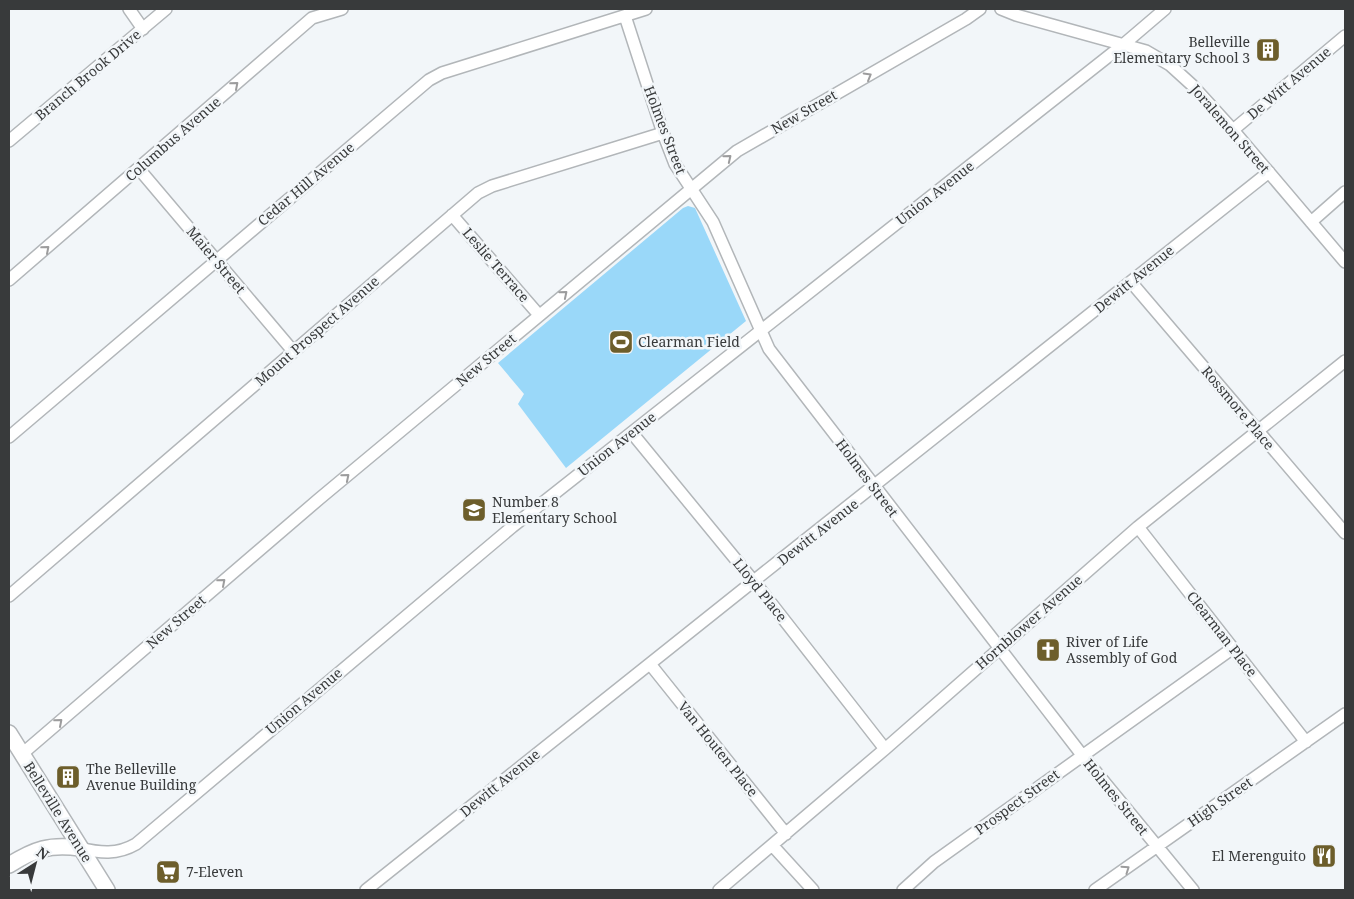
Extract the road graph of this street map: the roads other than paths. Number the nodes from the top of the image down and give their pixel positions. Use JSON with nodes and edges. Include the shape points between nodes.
{"nodes":[{"id":1,"x":129,"y":9,"type":"edge"},
{"id":2,"x":166,"y":9,"type":"edge"},
{"id":3,"x":342,"y":9,"type":"edge"},
{"id":4,"x":646,"y":9,"type":"edge"},
{"id":5,"x":980,"y":9,"type":"edge"},
{"id":6,"x":1001,"y":9,"type":"edge"},
{"id":7,"x":1165,"y":9,"type":"edge"},
{"id":8,"x":308,"y":13,"type":"edge"},
{"id":9,"x":625,"y":16,"type":"junction"},
{"id":10,"x":143,"y":29,"type":"junction"},
{"id":11,"x":1345,"y":36,"type":"edge"},
{"id":12,"x":1124,"y":44,"type":"junction"},
{"id":13,"x":1233,"y":130,"type":"junction"},
{"id":14,"x":663,"y":133,"type":"junction"},
{"id":15,"x":9,"y":141,"type":"edge"},
{"id":16,"x":139,"y":169,"type":"junction"},
{"id":17,"x":1269,"y":172,"type":"junction"},
{"id":18,"x":690,"y":189,"type":"junction"},
{"id":19,"x":1345,"y":192,"type":"edge"},
{"id":20,"x":452,"y":215,"type":"junction"},
{"id":21,"x":1311,"y":222,"type":"junction"},
{"id":22,"x":216,"y":260,"type":"junction"},
{"id":23,"x":1345,"y":262,"type":"edge"},
{"id":24,"x":9,"y":280,"type":"edge"},
{"id":25,"x":1131,"y":282,"type":"junction"},
{"id":26,"x":539,"y":316,"type":"junction"},
{"id":27,"x":760,"y":331,"type":"junction"},
{"id":28,"x":293,"y":351,"type":"junction"},
{"id":29,"x":1345,"y":361,"type":"edge"},
{"id":30,"x":1258,"y":431,"type":"junction"},
{"id":31,"x":632,"y":433,"type":"junction"},
{"id":32,"x":9,"y":437,"type":"edge"},
{"id":33,"x":874,"y":487,"type":"junction"},
{"id":34,"x":1138,"y":526,"type":"junction"},
{"id":35,"x":1345,"y":533,"type":"edge"},
{"id":36,"x":754,"y":582,"type":"junction"},
{"id":37,"x":9,"y":596,"type":"edge"},
{"id":38,"x":1234,"y":648,"type":"junction"},
{"id":39,"x":999,"y":649,"type":"junction"},
{"id":40,"x":650,"y":664,"type":"junction"},
{"id":41,"x":1345,"y":714,"type":"edge"},
{"id":42,"x":9,"y":733,"type":"edge"},
{"id":43,"x":1306,"y":742,"type":"junction"},
{"id":44,"x":885,"y":749,"type":"junction"},
{"id":45,"x":22,"y":754,"type":"junction"},
{"id":46,"x":1082,"y":755,"type":"junction"},
{"id":47,"x":786,"y":834,"type":"junction"},
{"id":48,"x":772,"y":846,"type":"junction"},
{"id":49,"x":1157,"y":847,"type":"junction"},
{"id":50,"x":80,"y":848,"type":"junction"},
{"id":51,"x":9,"y":865,"type":"edge"},
{"id":52,"x":107,"y":890,"type":"edge"},
{"id":53,"x":366,"y":890,"type":"edge"},
{"id":54,"x":719,"y":890,"type":"edge"},
{"id":55,"x":813,"y":890,"type":"edge"},
{"id":56,"x":903,"y":890,"type":"edge"},
{"id":57,"x":1095,"y":890,"type":"edge"},
{"id":58,"x":1193,"y":890,"type":"edge"}],
"edges":[{"from":1,"to":10,"type":"street"},
{"from":2,"to":10,"type":"street","name":"Branch Brook Drive"},
{"from":3,"to":8,"type":"street","name":"Columbus Avenue"},
{"from":4,"to":9,"type":"street","name":"Cedar Hill Avenue"},
{"from":18,"to":5,"type":"street","name":"New Street","one_way":true,"via":[[737,151]]},
{"from":6,"to":12,"type":"street","name":"Joralemon Street"},
{"from":7,"to":12,"type":"street","name":"Union Avenue"},
{"from":16,"to":8,"type":"street","name":"Columbus Avenue","one_way":true},
{"from":9,"to":14,"type":"street","name":"Holmes Street"},
{"from":9,"to":22,"type":"street","name":"Cedar Hill Avenue","via":[[442,73],[429,80]]},
{"from":10,"to":15,"type":"street","name":"Branch Brook Drive"},
{"from":11,"to":13,"type":"street","name":"De Witt Avenue"},
{"from":12,"to":13,"type":"street","name":"Joralemon Street","via":[[1146,51],[1182,74]]},
{"from":12,"to":27,"type":"street","name":"Union Avenue"},
{"from":13,"to":17,"type":"street","name":"Joralemon Street"},
{"from":14,"to":18,"type":"street","name":"Holmes Street","via":[[675,164]]},
{"from":14,"to":20,"type":"street","name":"Mount Prospect Avenue","via":[[492,186],[478,193]]},
{"from":16,"to":22,"type":"street","name":"Maier Street"},
{"from":24,"to":16,"type":"street","name":"Columbus Avenue","one_way":true},
{"from":17,"to":21,"type":"street","name":"Joralemon Street"},
{"from":17,"to":25,"type":"street","name":"Dewitt Avenue"},
{"from":26,"to":18,"type":"street","name":"New Street","one_way":true},
{"from":18,"to":27,"type":"street","name":"Holmes Street","via":[[713,222]]},
{"from":19,"to":21,"type":"street"},
{"from":20,"to":26,"type":"street","name":"Leslie Terrace"},
{"from":20,"to":28,"type":"street","name":"Mount Prospect Avenue"},
{"from":21,"to":23,"type":"street","name":"Joralemon Street"},
{"from":22,"to":28,"type":"street","name":"Maier Street"},
{"from":22,"to":32,"type":"street","name":"Cedar Hill Avenue"},
{"from":25,"to":30,"type":"street","name":"Rossmore Place"},
{"from":25,"to":33,"type":"street","name":"Dewitt Avenue"},
{"from":45,"to":26,"type":"street","name":"New Street","one_way":true,"via":[[319,499]]},
{"from":27,"to":31,"type":"street","name":"Union Avenue"},
{"from":27,"to":33,"type":"street","name":"Holmes Street","via":[[769,349]]},
{"from":28,"to":37,"type":"street","name":"Mount Prospect Avenue"},
{"from":29,"to":30,"type":"street","name":"Hornblower Avenue"},
{"from":30,"to":34,"type":"street","name":"Hornblower Avenue"},
{"from":30,"to":35,"type":"street","name":"Rossmore Place"},
{"from":31,"to":36,"type":"street","name":"Lloyd Place"},
{"from":31,"to":50,"type":"street","name":"Union Avenue","via":[[512,527],[136,844],[112,853]]},
{"from":33,"to":36,"type":"street","name":"Dewitt Avenue"},
{"from":33,"to":39,"type":"street","name":"Holmes Street"},
{"from":34,"to":38,"type":"street","name":"Clearman Place"},
{"from":34,"to":39,"type":"street","name":"Hornblower Avenue"},
{"from":36,"to":40,"type":"street","name":"Dewitt Avenue"},
{"from":36,"to":44,"type":"street","name":"Lloyd Place"},
{"from":38,"to":43,"type":"street","name":"Clearman Place"},
{"from":38,"to":46,"type":"street","name":"Prospect Street"},
{"from":39,"to":44,"type":"street","name":"Hornblower Avenue"},
{"from":39,"to":46,"type":"street","name":"Holmes Street"},
{"from":40,"to":47,"type":"street","name":"Van Houten Place"},
{"from":40,"to":53,"type":"street","name":"Dewitt Avenue"},
{"from":41,"to":43,"type":"street","name":"High Street"},
{"from":42,"to":45,"type":"main road","name":"Belleville Avenue"},
{"from":43,"to":49,"type":"street","name":"High Street"},
{"from":44,"to":47,"type":"street","name":"Hornblower Avenue"},
{"from":45,"to":50,"type":"main road","name":"Belleville Avenue"},
{"from":46,"to":49,"type":"street","name":"Holmes Street"},
{"from":46,"to":56,"type":"street","name":"Prospect Street","via":[[934,862]]},
{"from":47,"to":48,"type":"street","name":"Hornblower Avenue"},
{"from":48,"to":54,"type":"street","name":"Hornblower Avenue"},
{"from":48,"to":55,"type":"street"},
{"from":57,"to":49,"type":"street","name":"High Street","one_way":true},
{"from":49,"to":58,"type":"street","name":"Holmes Street"},
{"from":50,"to":51,"type":"main road","name":"Union Avenue","via":[[45,848]]},
{"from":50,"to":52,"type":"main road","name":"Belleville Avenue"}]}
